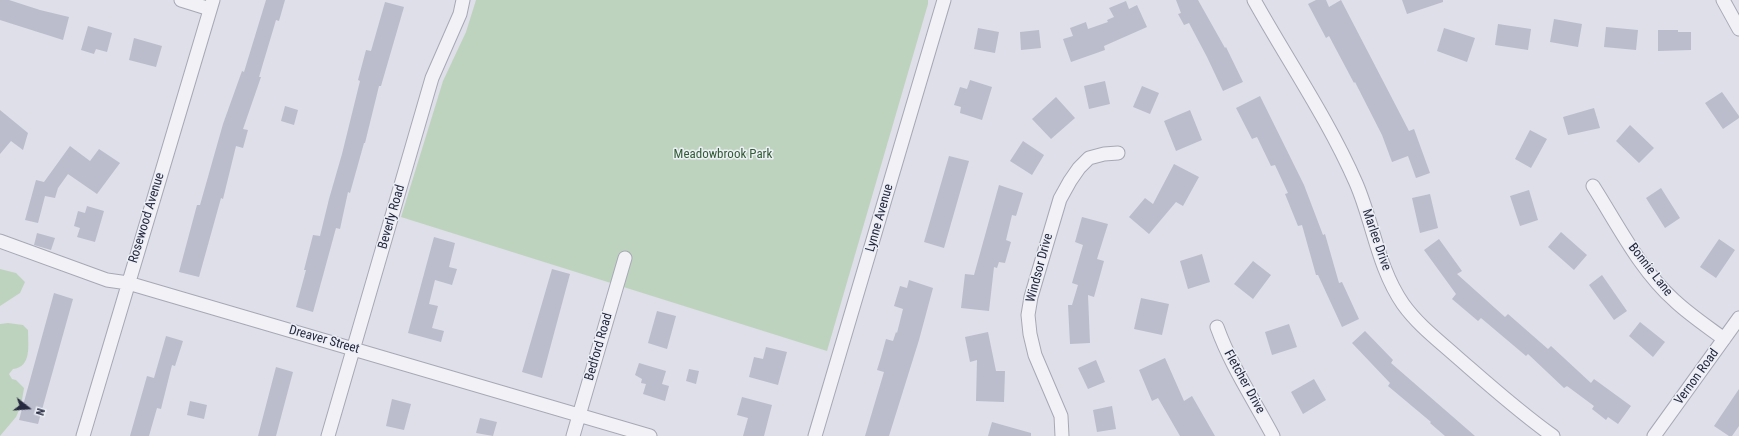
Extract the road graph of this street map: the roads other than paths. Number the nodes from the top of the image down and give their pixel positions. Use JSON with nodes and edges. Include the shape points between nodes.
{"nodes":[{"id":1,"x":181,"y":0,"type":"edge"},
{"id":2,"x":464,"y":0,"type":"edge"},
{"id":3,"x":944,"y":0,"type":"edge"},
{"id":4,"x":1254,"y":0,"type":"edge"},
{"id":5,"x":1723,"y":0,"type":"edge"},
{"id":6,"x":211,"y":4,"type":"edge"},
{"id":7,"x":1739,"y":29,"type":"edge"},
{"id":8,"x":1118,"y":154,"type":"dead end"},
{"id":9,"x":1593,"y":186,"type":"dead end"},
{"id":10,"x":0,"y":241,"type":"edge"},
{"id":11,"x":625,"y":258,"type":"dead end"},
{"id":12,"x":128,"y":283,"type":"junction"},
{"id":13,"x":1739,"y":318,"type":"edge"},
{"id":14,"x":1218,"y":327,"type":"dead end"},
{"id":15,"x":1724,"y":339,"type":"junction"},
{"id":16,"x":354,"y":349,"type":"junction"},
{"id":17,"x":579,"y":415,"type":"junction"},
{"id":18,"x":83,"y":436,"type":"edge"},
{"id":19,"x":328,"y":436,"type":"edge"},
{"id":20,"x":573,"y":436,"type":"edge"},
{"id":21,"x":650,"y":436,"type":"edge"},
{"id":22,"x":815,"y":436,"type":"edge"},
{"id":23,"x":1062,"y":436,"type":"edge"},
{"id":24,"x":1273,"y":436,"type":"edge"},
{"id":25,"x":1553,"y":436,"type":"edge"},
{"id":26,"x":1654,"y":436,"type":"edge"}],
"edges":[{"from":1,"to":6,"type":"street"},
{"from":2,"to":16,"type":"street","name":"Beverly Road","via":[[432,78]]},
{"from":3,"to":22,"type":"street","name":"Lynne Avenue"},
{"from":4,"to":25,"type":"street","name":"Marlee Drive","via":[[1336,142],[1356,183],[1376,245],[1402,303],[1439,341],[1513,406]]},
{"from":5,"to":7,"type":"street"},
{"from":6,"to":12,"type":"street","name":"Rosewood Avenue"},
{"from":8,"to":23,"type":"street","name":"Windsor Drive","via":[[1089,158],[1070,181],[1060,199],[1031,297],[1028,315],[1030,334],[1035,355],[1060,416]]},
{"from":9,"to":15,"type":"street","name":"Bonnie Lane","via":[[1628,242],[1660,286]]},
{"from":10,"to":12,"type":"street","name":"Dreaver Street","via":[[106,280]]},
{"from":11,"to":17,"type":"street","name":"Bedford Road"},
{"from":12,"to":16,"type":"street","name":"Dreaver Street"},
{"from":12,"to":18,"type":"street","name":"Rosewood Avenue"},
{"from":13,"to":15,"type":"street","name":"Vernon Road"},
{"from":14,"to":24,"type":"street","name":"Fletcher Drive","via":[[1224,346]]},
{"from":15,"to":26,"type":"street","name":"Vernon Road"},
{"from":16,"to":17,"type":"street","name":"Dreaver Street"},
{"from":16,"to":19,"type":"street","name":"Beverly Road"},
{"from":17,"to":20,"type":"street","name":"Bedford Road"},
{"from":17,"to":21,"type":"street","name":"Dreaver Street"}]}
